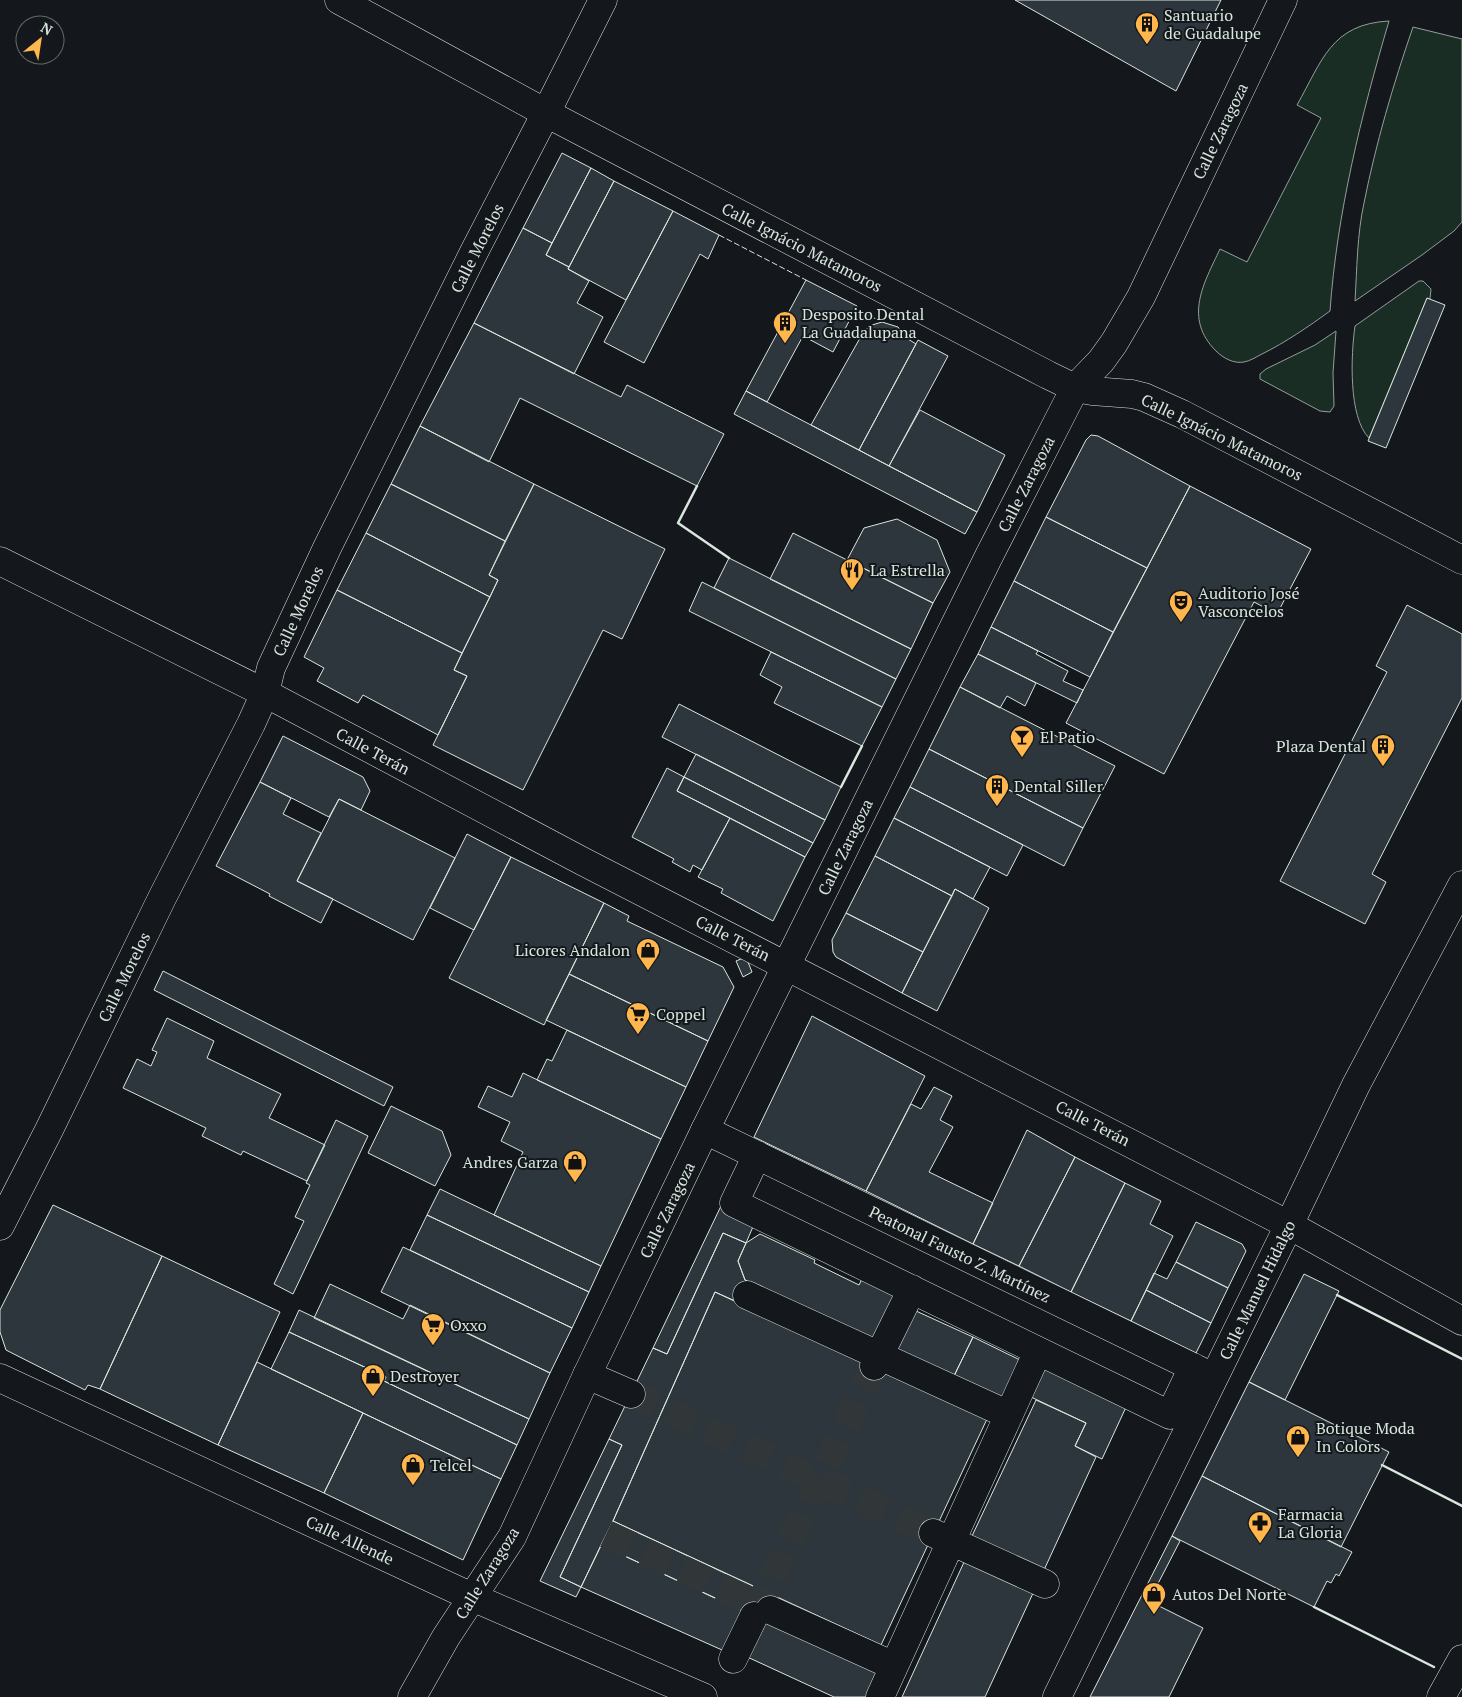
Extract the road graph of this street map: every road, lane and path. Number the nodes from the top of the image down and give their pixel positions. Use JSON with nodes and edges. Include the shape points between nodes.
{"nodes":[{"id":1,"x":339,"y":0,"type":"edge"},
{"id":2,"x":603,"y":0,"type":"edge"},
{"id":3,"x":1283,"y":0,"type":"edge"},
{"id":4,"x":546,"y":113,"type":"junction"},
{"id":5,"x":1075,"y":388,"type":"junction"},
{"id":6,"x":1462,"y":560,"type":"edge"},
{"id":7,"x":0,"y":561,"type":"edge"},
{"id":8,"x":265,"y":693,"type":"junction"},
{"id":9,"x":1462,"y":885,"type":"edge"},
{"id":10,"x":787,"y":966,"type":"junction"},
{"id":11,"x":705,"y":1130,"type":"junction"},
{"id":12,"x":757,"y":1155,"type":"junction"},
{"id":13,"x":1289,"y":1225,"type":"junction"},
{"id":14,"x":0,"y":1226,"type":"edge"},
{"id":15,"x":912,"y":1289,"type":"junction"},
{"id":16,"x":747,"y":1294,"type":"dead end"},
{"id":17,"x":1462,"y":1321,"type":"edge"},
{"id":18,"x":1038,"y":1351,"type":"junction"},
{"id":19,"x":877,"y":1361,"type":"junction"},
{"id":20,"x":1204,"y":1372,"type":"junction"},
{"id":21,"x":587,"y":1375,"type":"junction"},
{"id":22,"x":0,"y":1378,"type":"edge"},
{"id":23,"x":631,"y":1394,"type":"tunnel mouth"},
{"id":24,"x":1009,"y":1415,"type":"junction"},
{"id":25,"x":942,"y":1537,"type":"junction"},
{"id":26,"x":1045,"y":1584,"type":"dead end"},
{"id":27,"x":472,"y":1597,"type":"junction"},
{"id":28,"x":733,"y":1659,"type":"dead end"},
{"id":29,"x":1462,"y":1659,"type":"edge"},
{"id":30,"x":894,"y":1666,"type":"junction"},
{"id":31,"x":412,"y":1697,"type":"edge"},
{"id":32,"x":703,"y":1697,"type":"edge"},
{"id":33,"x":880,"y":1697,"type":"edge"},
{"id":34,"x":1058,"y":1697,"type":"edge"},
{"id":35,"x":1441,"y":1697,"type":"edge"}],
"edges":[{"from":1,"to":4,"type":"street","name":"Calle Ignácio Matamoros"},
{"from":2,"to":4,"type":"street","name":"Calle Morelos"},
{"from":3,"to":5,"type":"street","name":"Calle Zaragoza","via":[[1141,297],[1101,361]]},
{"from":4,"to":5,"type":"street","name":"Calle Ignácio Matamoros"},
{"from":4,"to":8,"type":"street","name":"Calle Morelos","via":[[328,548],[271,668]]},
{"from":5,"to":6,"type":"street","name":"Calle Ignácio Matamoros","via":[[1144,397]]},
{"from":5,"to":10,"type":"street","name":"Calle Zaragoza"},
{"from":7,"to":8,"type":"street","name":"Calle Terán"},
{"from":8,"to":10,"type":"street","name":"Calle Terán","via":[[575,858]]},
{"from":8,"to":14,"type":"street","name":"Calle Morelos"},
{"from":9,"to":13,"type":"street","name":"Calle Manuel Hidalgo","via":[[1356,1085]]},
{"from":10,"to":11,"type":"street","name":"Calle Zaragoza"},
{"from":10,"to":13,"type":"street","name":"Calle Terán"},
{"from":11,"to":12,"type":"street","name":"Peatonal Fausto Z. Martínez"},
{"from":11,"to":21,"type":"street","name":"Calle Zaragoza"},
{"from":12,"to":15,"type":"street","via":[[734,1203]]},
{"from":12,"to":20,"type":"street","name":"Peatonal Fausto Z. Martínez"},
{"from":13,"to":17,"type":"street","name":"Calle Terán"},
{"from":13,"to":20,"type":"street","name":"Calle Manuel Hidalgo"},
{"from":15,"to":18,"type":"street"},
{"from":15,"to":19,"type":"street"},
{"from":16,"to":19,"type":"street"},
{"from":18,"to":20,"type":"street","via":[[1170,1415]]},
{"from":18,"to":24,"type":"street"},
{"from":19,"to":24,"type":"street"},
{"from":20,"to":34,"type":"street","name":"Calle Manuel Hidalgo"},
{"from":21,"to":23,"type":"street"},
{"from":21,"to":27,"type":"street","name":"Calle Zaragoza","via":[[512,1537]]},
{"from":22,"to":27,"type":"street","name":"Calle Allende"},
{"from":24,"to":25,"type":"street"},
{"from":25,"to":26,"type":"street"},
{"from":25,"to":30,"type":"street"},
{"from":27,"to":31,"type":"street","name":"Calle Zaragoza"},
{"from":27,"to":32,"type":"street","name":"Calle Allende"},
{"from":28,"to":30,"type":"street","via":[[762,1613]]},
{"from":29,"to":35,"type":"street"},
{"from":30,"to":33,"type":"street"}]}
